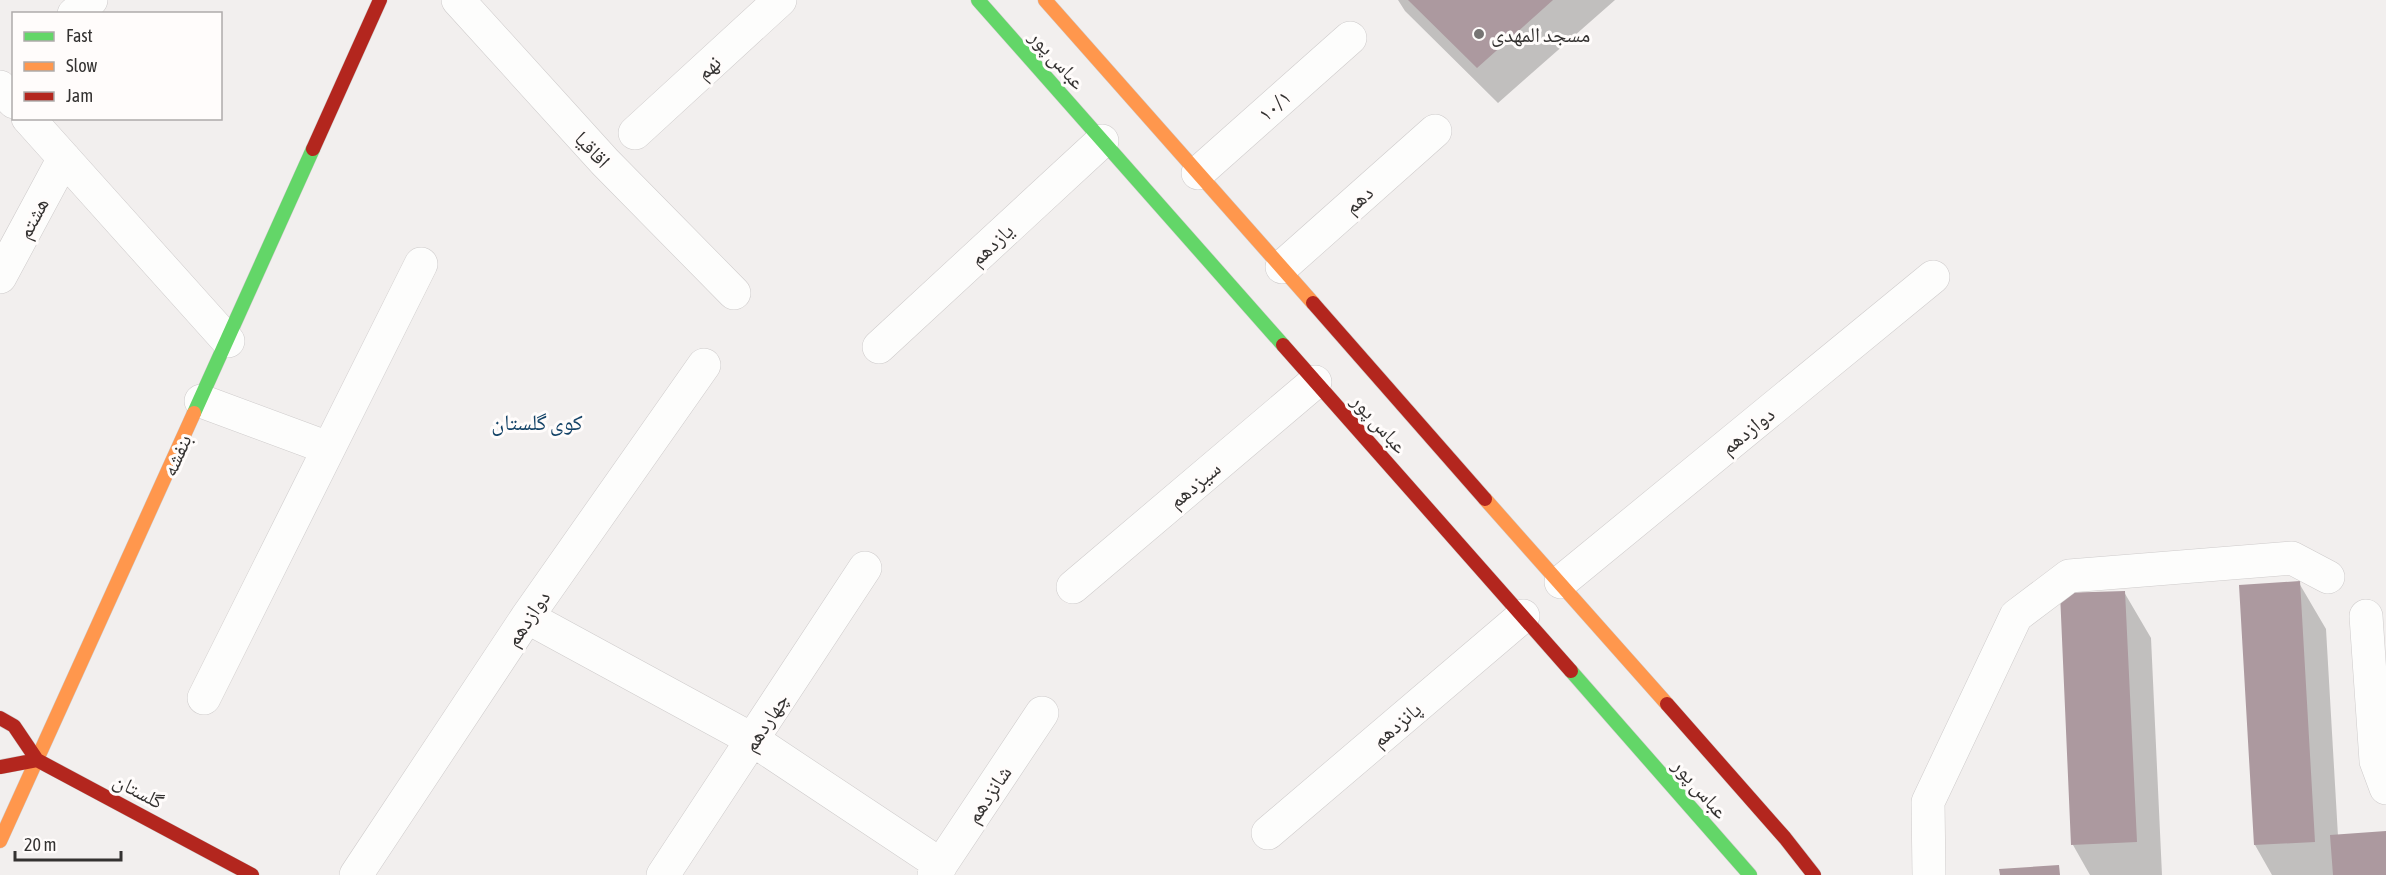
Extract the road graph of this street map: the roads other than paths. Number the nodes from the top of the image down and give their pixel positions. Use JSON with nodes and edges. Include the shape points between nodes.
{"nodes":[{"id":1,"x":91,"y":0,"type":"edge"},
{"id":2,"x":380,"y":0,"type":"edge"},
{"id":3,"x":458,"y":0,"type":"edge"},
{"id":4,"x":780,"y":0,"type":"edge"},
{"id":5,"x":978,"y":0,"type":"edge"},
{"id":6,"x":1045,"y":0,"type":"edge"},
{"id":7,"x":76,"y":12,"type":"edge"},
{"id":8,"x":1350,"y":38,"type":"dead end"},
{"id":9,"x":12,"y":66,"type":"edge"},
{"id":10,"x":0,"y":75,"type":"edge"},
{"id":11,"x":0,"y":87,"type":"edge"},
{"id":12,"x":12,"y":100,"type":"edge"},
{"id":13,"x":30,"y":120,"type":"edge"},
{"id":14,"x":1435,"y":131,"type":"dead end"},
{"id":15,"x":635,"y":134,"type":"dead end"},
{"id":16,"x":1102,"y":141,"type":"junction"},
{"id":17,"x":64,"y":158,"type":"junction"},
{"id":18,"x":1198,"y":173,"type":"junction"},
{"id":19,"x":421,"y":264,"type":"dead end"},
{"id":20,"x":1282,"y":267,"type":"junction"},
{"id":21,"x":0,"y":277,"type":"edge"},
{"id":22,"x":1933,"y":277,"type":"dead end"},
{"id":23,"x":734,"y":293,"type":"dead end"},
{"id":24,"x":228,"y":341,"type":"junction"},
{"id":25,"x":879,"y":347,"type":"dead end"},
{"id":26,"x":704,"y":365,"type":"dead end"},
{"id":27,"x":1315,"y":381,"type":"junction"},
{"id":28,"x":201,"y":401,"type":"junction"},
{"id":29,"x":328,"y":447,"type":"junction"},
{"id":30,"x":866,"y":568,"type":"dead end"},
{"id":31,"x":2328,"y":578,"type":"dead end"},
{"id":32,"x":1561,"y":582,"type":"junction"},
{"id":33,"x":1073,"y":587,"type":"dead end"},
{"id":34,"x":527,"y":616,"type":"junction"},
{"id":35,"x":1523,"y":616,"type":"junction"},
{"id":36,"x":2366,"y":616,"type":"dead end"},
{"id":37,"x":204,"y":698,"type":"dead end"},
{"id":38,"x":1042,"y":713,"type":"dead end"},
{"id":39,"x":0,"y":718,"type":"edge"},
{"id":40,"x":753,"y":741,"type":"junction"},
{"id":41,"x":37,"y":760,"type":"junction"},
{"id":42,"x":0,"y":767,"type":"edge"},
{"id":43,"x":2386,"y":788,"type":"edge"},
{"id":44,"x":1268,"y":833,"type":"dead end"},
{"id":45,"x":0,"y":842,"type":"edge"},
{"id":46,"x":937,"y":870,"type":"edge"},
{"id":47,"x":1750,"y":870,"type":"edge"},
{"id":48,"x":252,"y":875,"type":"edge"},
{"id":49,"x":356,"y":875,"type":"edge"},
{"id":50,"x":663,"y":875,"type":"edge"},
{"id":51,"x":1814,"y":875,"type":"edge"},
{"id":52,"x":1929,"y":875,"type":"edge"}],
"edges":[{"from":1,"to":7,"type":"street"},
{"from":2,"to":24,"type":"street","name":"بنفشه"},
{"from":3,"to":23,"type":"street","name":"اقاقیا","via":[[605,162]]},
{"from":4,"to":15,"type":"street","name":"نهم"},
{"from":5,"to":16,"type":"street","name":"عباس پور"},
{"from":6,"to":18,"type":"street","name":"عباس پور"},
{"from":8,"to":18,"type":"street","name":"۱۰/۱"},
{"from":9,"to":10,"type":"street"},
{"from":11,"to":12,"type":"street"},
{"from":13,"to":17,"type":"street"},
{"from":14,"to":20,"type":"street","name":"دهم"},
{"from":16,"to":25,"type":"street","name":"یازدهم"},
{"from":16,"to":27,"type":"street","name":"عباس پور","via":[[1189,231]]},
{"from":17,"to":21,"type":"street","name":"هشتم"},
{"from":17,"to":24,"type":"street"},
{"from":18,"to":20,"type":"street","name":"عباس پور","via":[[1219,204]]},
{"from":19,"to":29,"type":"street"},
{"from":20,"to":32,"type":"street","name":"عباس پور"},
{"from":22,"to":32,"type":"street","name":"دوازدهم"},
{"from":24,"to":28,"type":"street","name":"بنفشه"},
{"from":26,"to":34,"type":"street","name":"دوازدهم"},
{"from":27,"to":33,"type":"street","name":"سیزدهم"},
{"from":27,"to":35,"type":"street","name":"عباس پور"},
{"from":28,"to":29,"type":"street"},
{"from":28,"to":41,"type":"street","name":"بنفشه"},
{"from":29,"to":37,"type":"street"},
{"from":30,"to":40,"type":"street","name":"چهاردهم"},
{"from":31,"to":52,"type":"street","via":[[2292,558],[2069,576],[2016,616],[1928,802]]},
{"from":32,"to":51,"type":"street","name":"عباس پور"},
{"from":34,"to":40,"type":"street"},
{"from":34,"to":49,"type":"street","name":"دوازدهم"},
{"from":35,"to":44,"type":"street","name":"پانزدهم"},
{"from":35,"to":47,"type":"street","name":"عباس پور"},
{"from":36,"to":43,"type":"street","via":[[2376,761]]},
{"from":38,"to":46,"type":"street","name":"شانزدهم"},
{"from":39,"to":41,"type":"street","name":"گلستان","via":[[14,726]]},
{"from":40,"to":46,"type":"street"},
{"from":40,"to":50,"type":"street","name":"چهاردهم"},
{"from":41,"to":42,"type":"street"},
{"from":41,"to":45,"type":"street","name":"بنفشه"},
{"from":41,"to":48,"type":"street","name":"گلستان"}]}
